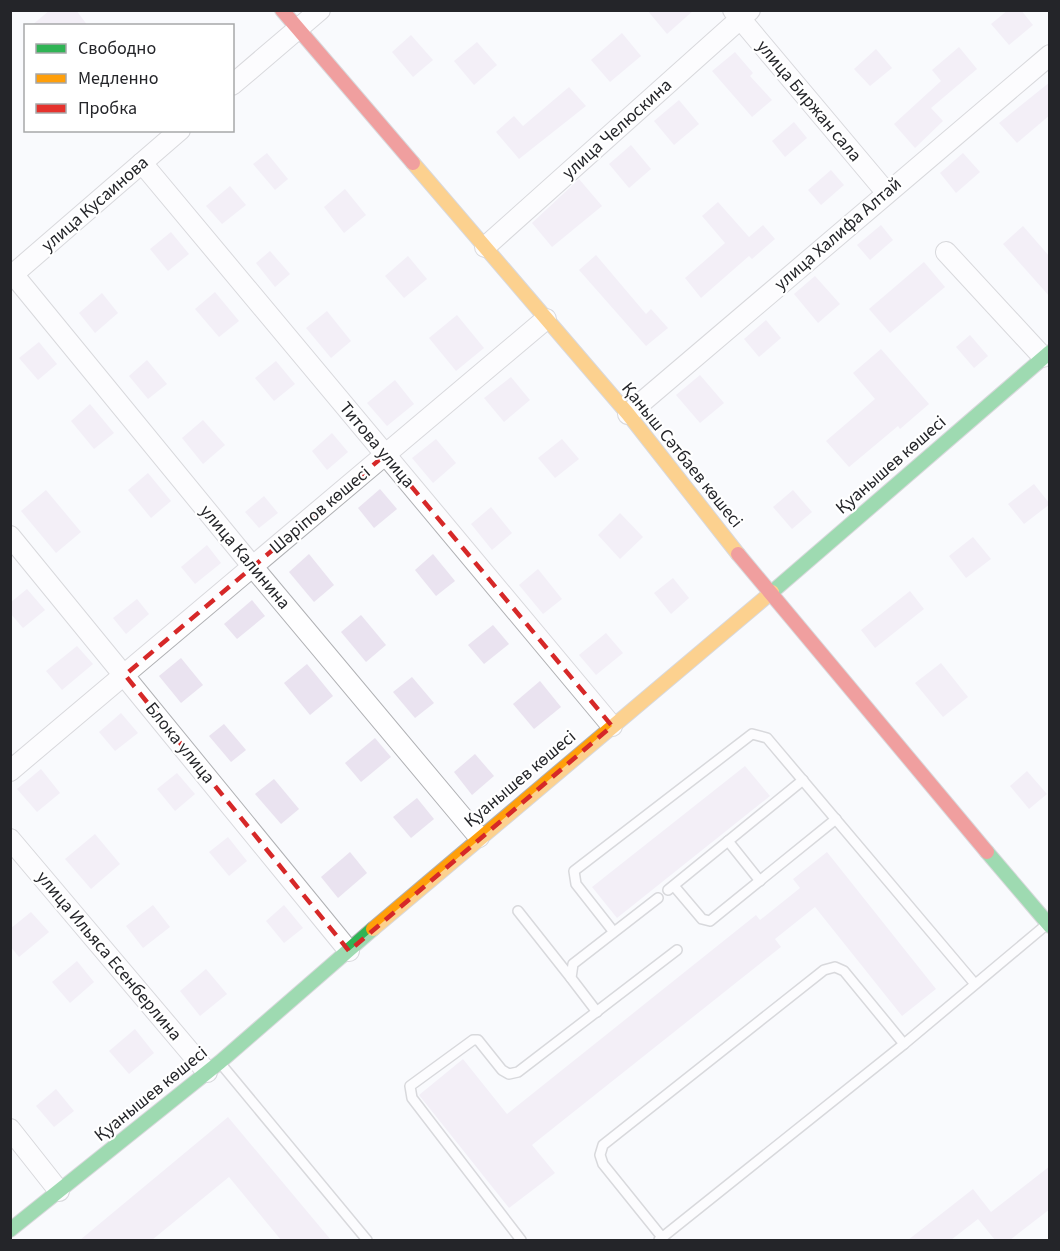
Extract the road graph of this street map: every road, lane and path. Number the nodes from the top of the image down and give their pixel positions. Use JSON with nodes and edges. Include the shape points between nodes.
{"nodes":[{"id":1,"x":282,"y":10,"type":"edge"},
{"id":2,"x":320,"y":10,"type":"edge"},
{"id":3,"x":741,"y":13,"type":"edge"},
{"id":4,"x":297,"y":29,"type":"junction"},
{"id":5,"x":1050,"y":55,"type":"edge"},
{"id":6,"x":234,"y":83,"type":"edge"},
{"id":7,"x":178,"y":132,"type":"edge"},
{"id":8,"x":142,"y":163,"type":"junction"},
{"id":9,"x":886,"y":192,"type":"junction"},
{"id":10,"x":485,"y":248,"type":"junction"},
{"id":11,"x":946,"y":252,"type":"dead end"},
{"id":12,"x":12,"y":274,"type":"edge"},
{"id":13,"x":546,"y":319,"type":"junction"},
{"id":14,"x":1046,"y":354,"type":"edge"},
{"id":15,"x":628,"y":414,"type":"junction"},
{"id":16,"x":385,"y":455,"type":"junction"},
{"id":17,"x":10,"y":536,"type":"edge"},
{"id":18,"x":253,"y":567,"type":"junction"},
{"id":19,"x":770,"y":594,"type":"junction"},
{"id":20,"x":125,"y":675,"type":"junction"},
{"id":21,"x":612,"y":726,"type":"junction"},
{"id":22,"x":10,"y":771,"type":"edge"},
{"id":23,"x":803,"y":780,"type":"junction"},
{"id":24,"x":836,"y":819,"type":"junction"},
{"id":25,"x":478,"y":837,"type":"junction"},
{"id":26,"x":10,"y":839,"type":"edge"},
{"id":27,"x":728,"y":841,"type":"junction"},
{"id":28,"x":760,"y":881,"type":"junction"},
{"id":29,"x":658,"y":898,"type":"dead end"},
{"id":30,"x":518,"y":911,"type":"dead end"},
{"id":31,"x":1049,"y":925,"type":"edge"},
{"id":32,"x":613,"y":931,"type":"junction"},
{"id":33,"x":677,"y":950,"type":"dead end"},
{"id":34,"x":349,"y":951,"type":"junction"},
{"id":35,"x":571,"y":978,"type":"junction"},
{"id":36,"x":975,"y":984,"type":"junction"},
{"id":37,"x":597,"y":1012,"type":"junction"},
{"id":38,"x":904,"y":1044,"type":"junction"},
{"id":39,"x":213,"y":1067,"type":"junction"},
{"id":40,"x":10,"y":1129,"type":"edge"},
{"id":41,"x":59,"y":1191,"type":"junction"},
{"id":42,"x":10,"y":1230,"type":"edge"},
{"id":43,"x":660,"y":1238,"type":"edge"},
{"id":44,"x":367,"y":1240,"type":"edge"},
{"id":45,"x":521,"y":1240,"type":"edge"}],
"edges":[{"from":1,"to":4,"type":"street","name":"Қаныш Сәтбаев көшесі"},
{"from":2,"to":4,"type":"street"},
{"from":3,"to":9,"type":"street","name":"улица Биржан сала"},
{"from":3,"to":10,"type":"street","name":"улица Челюскина"},
{"from":4,"to":6,"type":"street"},
{"from":4,"to":10,"type":"street","name":"Қаныш Сәтбаев көшесі"},
{"from":5,"to":9,"type":"street","name":"улица Халифа Алтай"},
{"from":7,"to":8,"type":"street","name":"улица Кусаинова"},
{"from":8,"to":12,"type":"street","name":"улица Кусаинова"},
{"from":8,"to":16,"type":"street","name":"Титова улица"},
{"from":9,"to":15,"type":"street","name":"улица Халифа Алтай"},
{"from":10,"to":13,"type":"street","name":"Қаныш Сәтбаев көшесі"},
{"from":11,"to":14,"type":"street"},
{"from":12,"to":18,"type":"street","name":"улица Калинина"},
{"from":13,"to":15,"type":"street","name":"Қаныш Сәтбаев көшесі"},
{"from":13,"to":16,"type":"street","name":"Шәріпов көшесі"},
{"from":14,"to":19,"type":"street","name":"Қуанышев көшесі"},
{"from":15,"to":19,"type":"street","name":"Қаныш Сәтбаев көшесі"},
{"from":16,"to":18,"type":"street","name":"Шәріпов көшесі"},
{"from":16,"to":21,"type":"street","name":"Титова улица"},
{"from":17,"to":20,"type":"street","name":"Блока улица"},
{"from":18,"to":20,"type":"street","name":"Шәріпов көшесі"},
{"from":18,"to":25,"type":"street","name":"улица Калинина"},
{"from":19,"to":21,"type":"street","name":"Қуанышев көшесі"},
{"from":19,"to":31,"type":"street","name":"Қаныш Сәтбаев көшесі"},
{"from":20,"to":22,"type":"street","name":"Шәріпов көшесі"},
{"from":20,"to":34,"type":"street","name":"Блока улица"},
{"from":21,"to":25,"type":"street","name":"Қуанышев көшесі"},
{"from":23,"to":24,"type":"lane"},
{"from":23,"to":27,"type":"lane"},
{"from":23,"to":32,"type":"lane","via":[[768,738],[752,734],[574,871],[576,884]]},
{"from":24,"to":28,"type":"lane"},
{"from":24,"to":36,"type":"lane"},
{"from":25,"to":34,"type":"street","name":"Қуанышев көшесі"},
{"from":26,"to":39,"type":"street","name":"улица Ильяса Есенберлина"},
{"from":27,"to":28,"type":"lane"},
{"from":27,"to":28,"type":"lane","via":[[671,888],[706,922]]},
{"from":29,"to":32,"type":"lane"},
{"from":30,"to":35,"type":"lane"},
{"from":31,"to":36,"type":"lane"},
{"from":32,"to":35,"type":"lane","via":[[573,964]]},
{"from":33,"to":37,"type":"lane"},
{"from":34,"to":39,"type":"street","name":"Қуанышев көшесі"},
{"from":35,"to":37,"type":"lane"},
{"from":36,"to":38,"type":"lane"},
{"from":37,"to":45,"type":"lane","via":[[518,1072],[509,1074],[502,1070],[478,1040],[473,1040],[410,1086],[412,1098]]},
{"from":38,"to":43,"type":"lane"},
{"from":38,"to":43,"type":"lane","via":[[844,971],[835,966],[824,970],[612,1137],[603,1145],[603,1164]]},
{"from":39,"to":41,"type":"street","name":"Қуанышев көшесі"},
{"from":39,"to":44,"type":"lane"},
{"from":40,"to":41,"type":"street"},
{"from":41,"to":42,"type":"street","name":"Қуанышев көшесі"}]}
